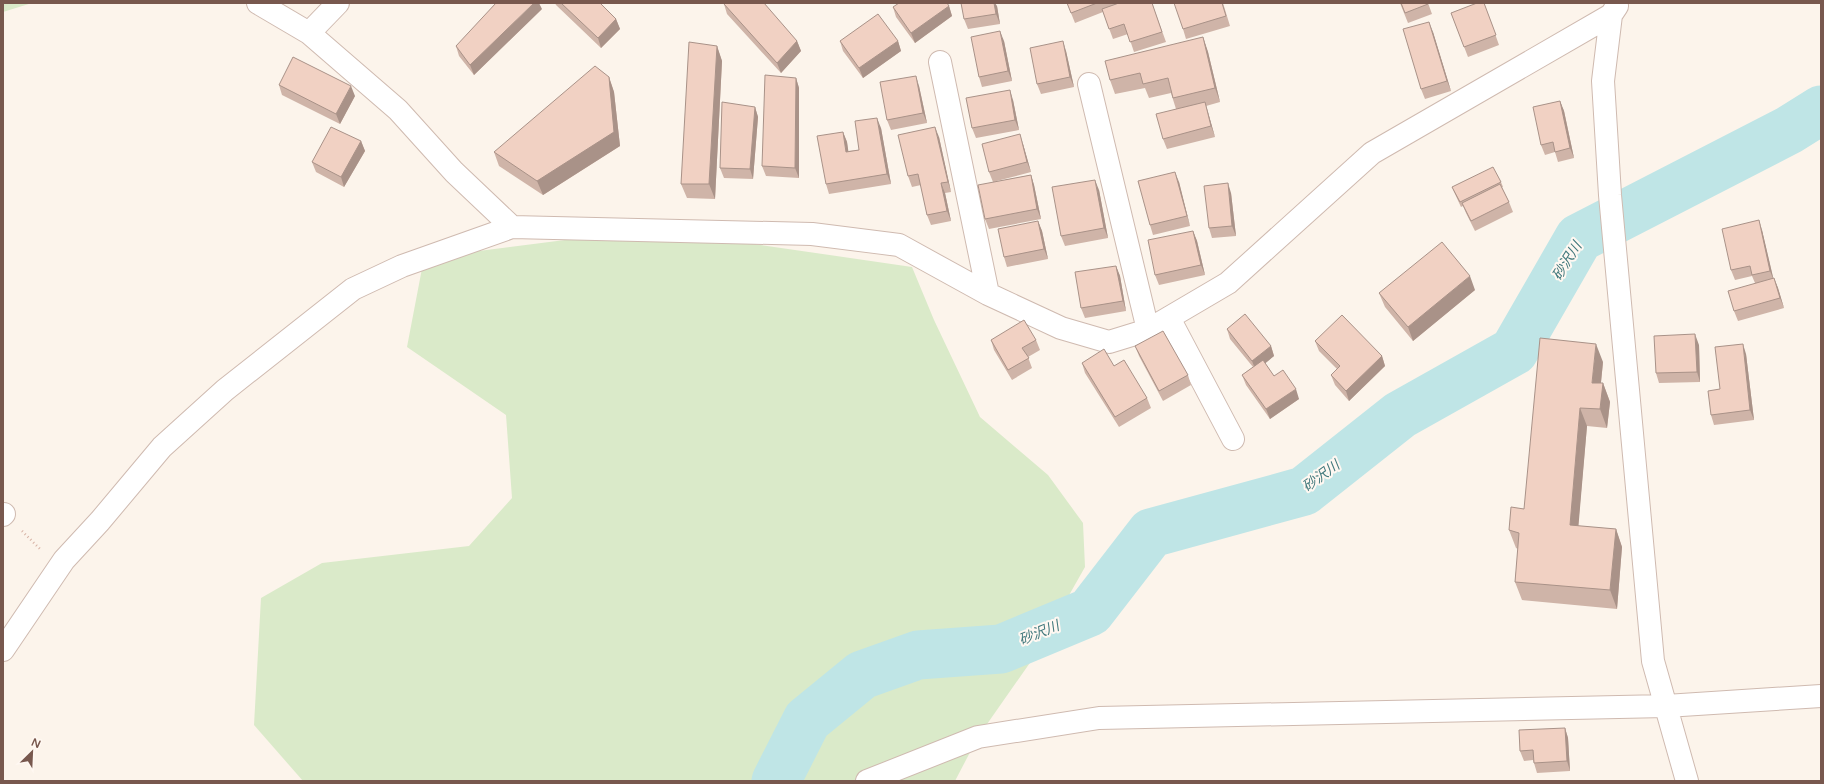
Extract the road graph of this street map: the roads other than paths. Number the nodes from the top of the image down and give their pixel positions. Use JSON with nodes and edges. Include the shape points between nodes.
{"nodes":[{"id":1,"x":258,"y":3,"type":"edge"},
{"id":2,"x":338,"y":3,"type":"edge"},
{"id":3,"x":1615,"y":9,"type":"edge"},
{"id":4,"x":309,"y":33,"type":"junction"},
{"id":5,"x":940,"y":62,"type":"dead end"},
{"id":6,"x":1089,"y":84,"type":"dead end"},
{"id":7,"x":512,"y":227,"type":"junction"},
{"id":8,"x":988,"y":294,"type":"junction"},
{"id":9,"x":1169,"y":318,"type":"junction"},
{"id":10,"x":1148,"y":330,"type":"junction"},
{"id":11,"x":1233,"y":439,"type":"dead end"},
{"id":12,"x":3,"y":650,"type":"edge"},
{"id":13,"x":1821,"y":696,"type":"edge"},
{"id":14,"x":1666,"y":706,"type":"junction"},
{"id":15,"x":867,"y":781,"type":"edge"},
{"id":16,"x":1687,"y":781,"type":"edge"}],
"edges":[{"from":1,"to":4,"type":"street"},
{"from":2,"to":4,"type":"street"},
{"from":3,"to":9,"type":"street","via":[[1372,153],[1228,283]]},
{"from":3,"to":14,"type":"street","via":[[1603,81],[1610,195],[1653,661]]},
{"from":4,"to":7,"type":"street","via":[[398,110],[454,172]]},
{"from":5,"to":8,"type":"street"},
{"from":6,"to":10,"type":"street"},
{"from":7,"to":8,"type":"street","via":[[812,234],[851,239],[899,246]]},
{"from":7,"to":12,"type":"street","via":[[402,266],[353,289],[225,390],[162,447],[64,560]]},
{"from":8,"to":10,"type":"street","via":[[1061,328],[1110,342]]},
{"from":9,"to":10,"type":"street"},
{"from":9,"to":11,"type":"street"},
{"from":13,"to":14,"type":"street"},
{"from":14,"to":15,"type":"street","via":[[1099,718],[978,737]]},
{"from":14,"to":16,"type":"street"}]}
